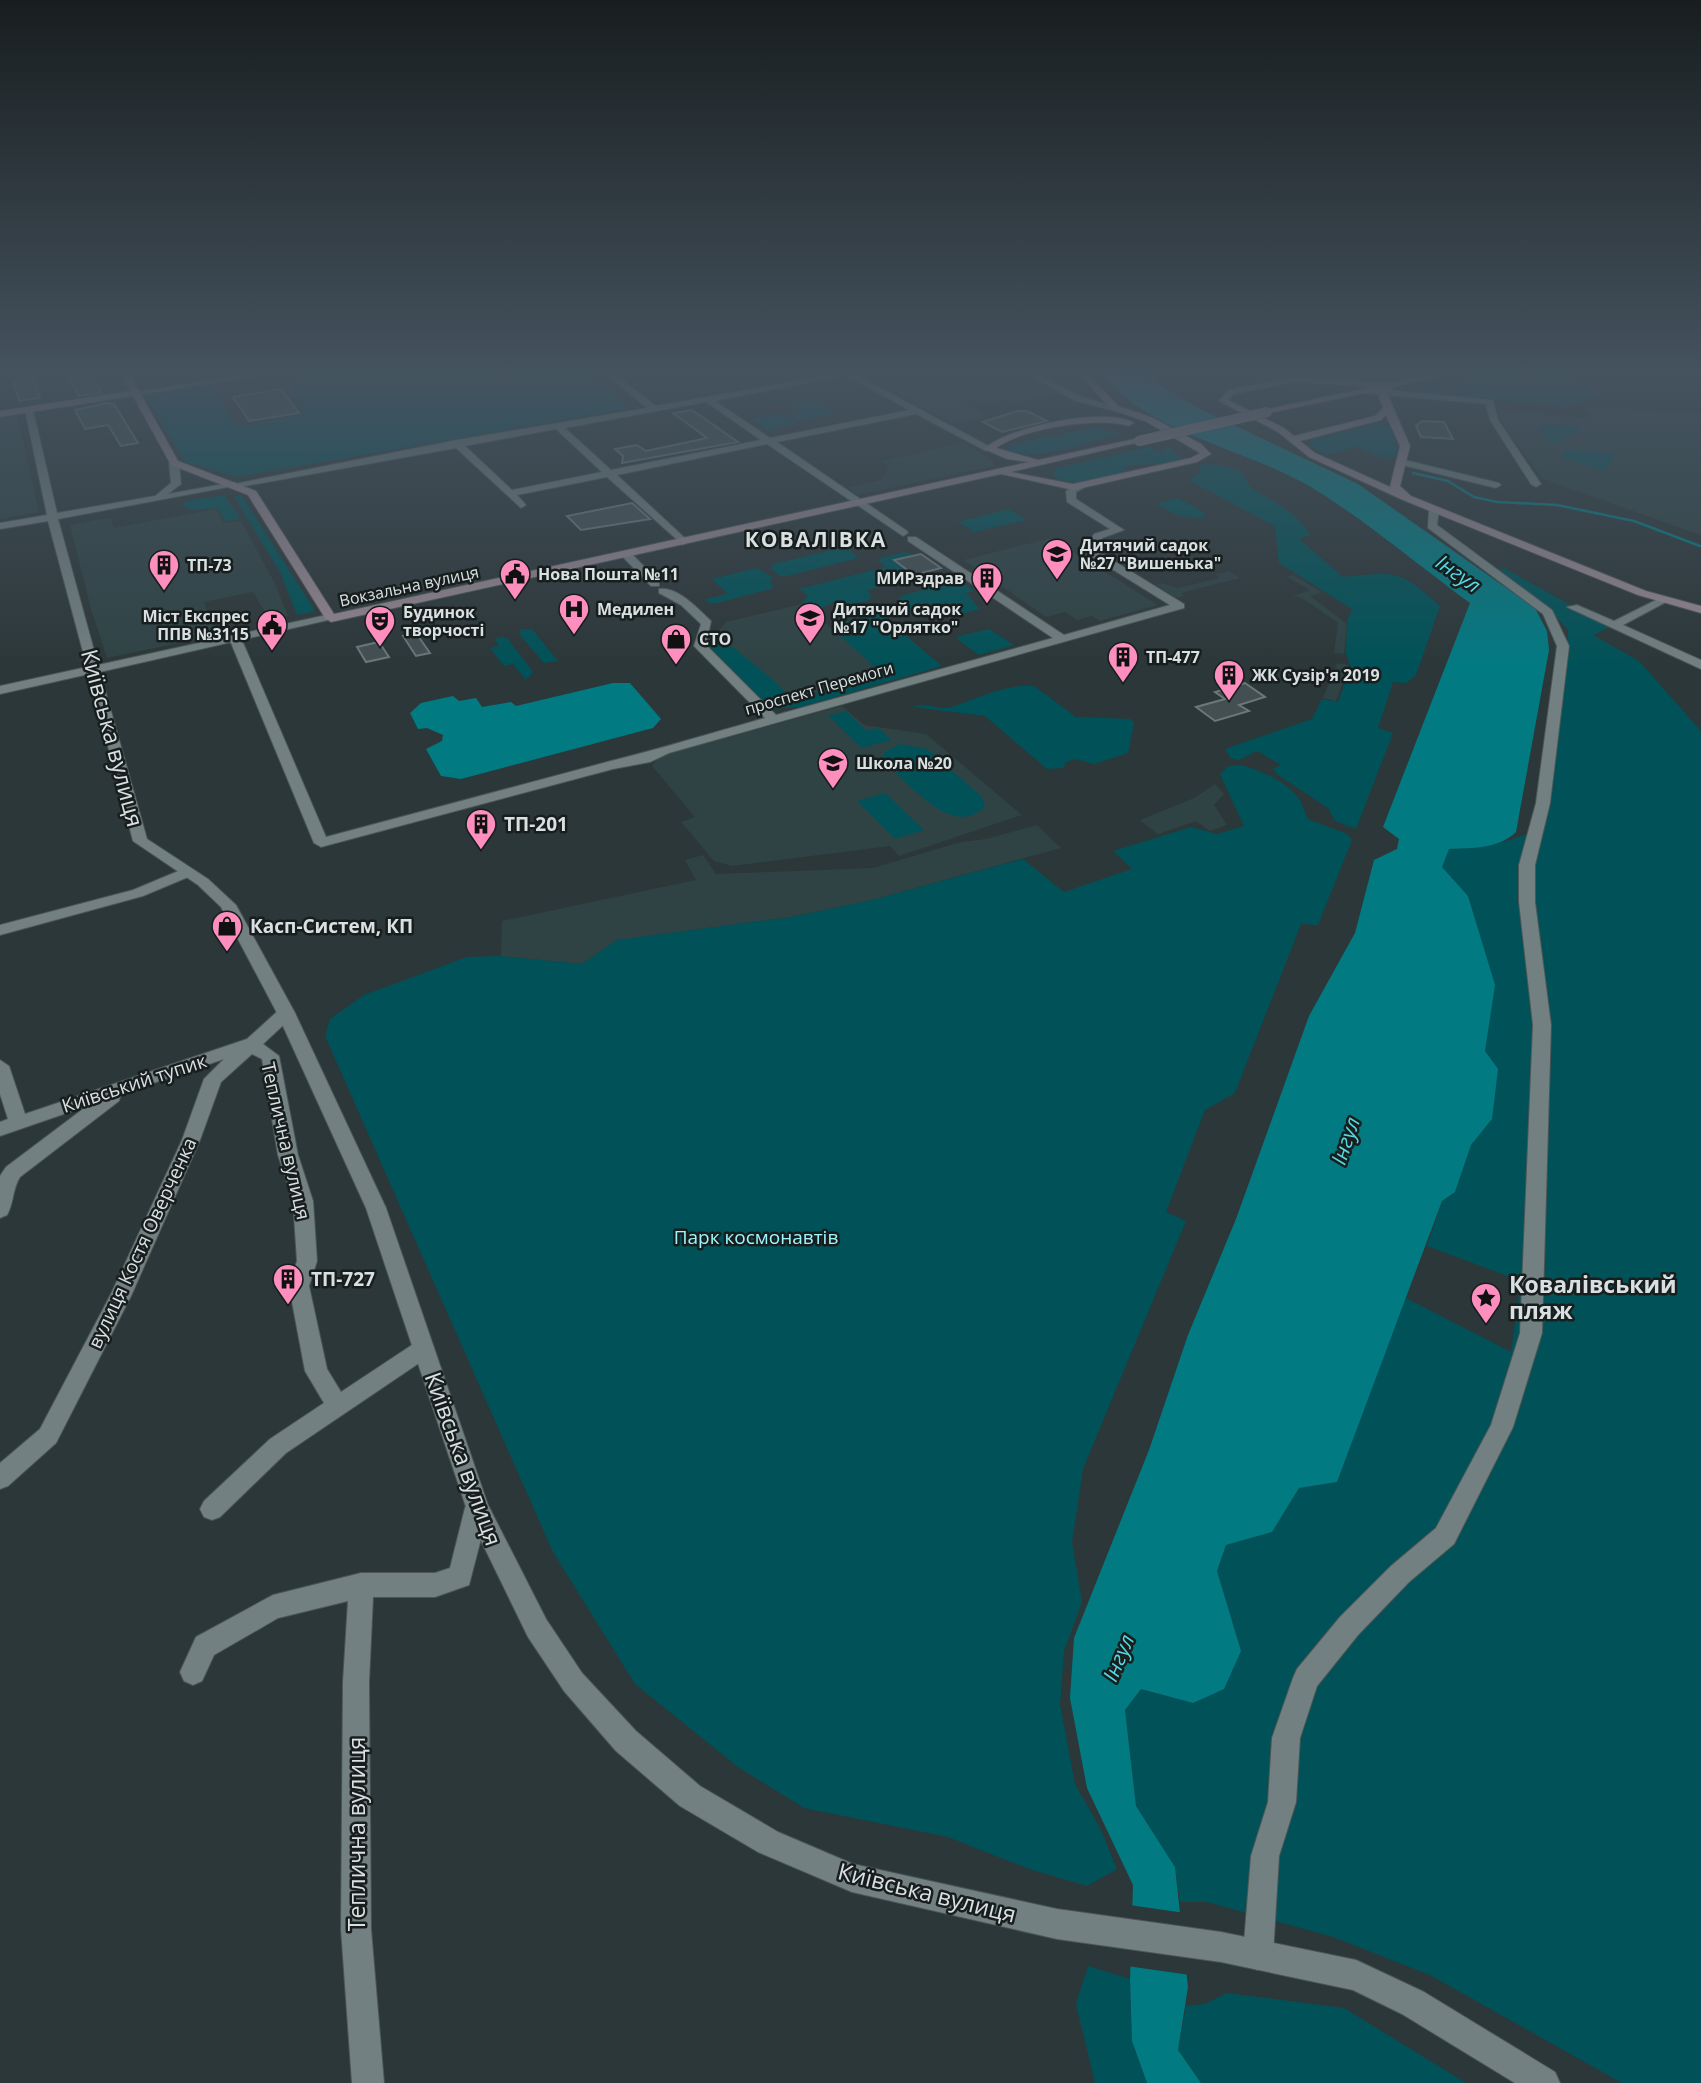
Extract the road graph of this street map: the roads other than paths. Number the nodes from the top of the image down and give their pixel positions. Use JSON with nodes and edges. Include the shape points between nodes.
{"nodes":[{"id":1,"x":44,"y":472,"type":"edge"},
{"id":2,"x":176,"y":472,"type":"edge"},
{"id":3,"x":199,"y":472,"type":"edge"},
{"id":4,"x":302,"y":472,"type":"edge"},
{"id":5,"x":487,"y":472,"type":"edge"},
{"id":6,"x":619,"y":472,"type":"edge"},
{"id":7,"x":814,"y":472,"type":"edge"},
{"id":8,"x":996,"y":472,"type":"edge"},
{"id":9,"x":1044,"y":472,"type":"edge"},
{"id":10,"x":1141,"y":472,"type":"edge"},
{"id":11,"x":1350,"y":472,"type":"edge"},
{"id":12,"x":1399,"y":472,"type":"edge"},
{"id":13,"x":1443,"y":472,"type":"edge"},
{"id":14,"x":1528,"y":472,"type":"edge"},
{"id":15,"x":992,"y":473,"type":"junction"},
{"id":16,"x":610,"y":474,"type":"junction"},
{"id":17,"x":1536,"y":484,"type":"dead end"},
{"id":18,"x":234,"y":485,"type":"junction"},
{"id":19,"x":1496,"y":485,"type":"dead end"},
{"id":20,"x":1082,"y":486,"type":"junction"},
{"id":21,"x":509,"y":494,"type":"junction"},
{"id":22,"x":1407,"y":498,"type":"junction"},
{"id":23,"x":859,"y":503,"type":"junction"},
{"id":24,"x":126,"y":505,"type":"junction"},
{"id":25,"x":521,"y":505,"type":"dead end"},
{"id":26,"x":1434,"y":510,"type":"junction"},
{"id":27,"x":55,"y":517,"type":"junction"},
{"id":28,"x":0,"y":526,"type":"edge"},
{"id":29,"x":683,"y":542,"type":"junction"},
{"id":30,"x":626,"y":554,"type":"junction"},
{"id":31,"x":1662,"y":600,"type":"junction"},
{"id":32,"x":1573,"y":607,"type":"dead end"},
{"id":33,"x":1701,"y":610,"type":"edge"},
{"id":34,"x":331,"y":618,"type":"junction"},
{"id":35,"x":1617,"y":625,"type":"junction"},
{"id":36,"x":235,"y":638,"type":"junction"},
{"id":37,"x":1063,"y":639,"type":"junction"},
{"id":38,"x":1701,"y":665,"type":"edge"},
{"id":39,"x":93,"y":670,"type":"junction"},
{"id":40,"x":0,"y":690,"type":"edge"},
{"id":41,"x":773,"y":719,"type":"junction"},
{"id":42,"x":188,"y":872,"type":"junction"},
{"id":43,"x":0,"y":930,"type":"edge"},
{"id":44,"x":286,"y":1013,"type":"junction"},
{"id":45,"x":249,"y":1044,"type":"junction"},
{"id":46,"x":0,"y":1066,"type":"edge"},
{"id":47,"x":127,"y":1086,"type":"junction"},
{"id":48,"x":18,"y":1121,"type":"junction"},
{"id":49,"x":0,"y":1129,"type":"edge"},
{"id":50,"x":0,"y":1210,"type":"edge"},
{"id":51,"x":423,"y":1349,"type":"junction"},
{"id":52,"x":338,"y":1406,"type":"junction"},
{"id":53,"x":0,"y":1478,"type":"edge"},
{"id":54,"x":477,"y":1508,"type":"junction"},
{"id":55,"x":212,"y":1509,"type":"dead end"},
{"id":56,"x":361,"y":1585,"type":"junction"},
{"id":57,"x":193,"y":1672,"type":"dead end"},
{"id":58,"x":1258,"y":1955,"type":"junction"},
{"id":59,"x":368,"y":2083,"type":"edge"},
{"id":60,"x":1544,"y":2083,"type":"edge"}],
"edges":[{"from":1,"to":27,"type":"street","name":"Київська вулиця"},
{"from":2,"to":24,"type":"street","via":[[177,481],[171,489]]},
{"from":3,"to":18,"type":"main road"},
{"from":4,"to":18,"type":"street"},
{"from":5,"to":21,"type":"street"},
{"from":6,"to":16,"type":"street"},
{"from":7,"to":23,"type":"street"},
{"from":8,"to":15,"type":"main road","name":"Вокзальна вулиця"},
{"from":9,"to":20,"type":"main road","via":[[1058,484]]},
{"from":10,"to":20,"type":"main road"},
{"from":11,"to":22,"type":"main road"},
{"from":12,"to":22,"type":"main road","via":[[1395,487]]},
{"from":13,"to":19,"type":"street"},
{"from":14,"to":17,"type":"street"},
{"from":15,"to":20,"type":"main road"},
{"from":15,"to":23,"type":"main road","name":"Вокзальна вулиця"},
{"from":16,"to":21,"type":"street"},
{"from":16,"to":29,"type":"street"},
{"from":18,"to":24,"type":"street"},
{"from":18,"to":34,"type":"main road","via":[[252,493]]},
{"from":20,"to":37,"type":"street","name":"проспект Перемоги","via":[[1071,491],[1070,499],[1119,530],[1098,536],[1090,551],[1180,606]]},
{"from":21,"to":25,"type":"street"},
{"from":22,"to":26,"type":"main road"},
{"from":23,"to":29,"type":"main road","name":"Вокзальна вулиця"},
{"from":23,"to":37,"type":"street"},
{"from":24,"to":27,"type":"street"},
{"from":26,"to":31,"type":"main road"},
{"from":26,"to":58,"type":"street","via":[[1432,526],[1548,612],[1563,646],[1543,803],[1527,865],[1542,1025],[1531,1333],[1502,1427],[1445,1536],[1399,1574],[1306,1678],[1286,1738],[1282,1802],[1265,1856]]},
{"from":27,"to":28,"type":"street"},
{"from":27,"to":39,"type":"street","name":"Київська вулиця"},
{"from":29,"to":30,"type":"main road","name":"Вокзальна вулиця"},
{"from":30,"to":34,"type":"main road","name":"Вокзальна вулиця"},
{"from":30,"to":41,"type":"street","via":[[659,587],[707,623],[700,646]]},
{"from":31,"to":33,"type":"main road"},
{"from":31,"to":35,"type":"street"},
{"from":32,"to":35,"type":"street"},
{"from":34,"to":36,"type":"street","name":"Вокзальна вулиця"},
{"from":35,"to":38,"type":"street"},
{"from":36,"to":39,"type":"street","name":"Вокзальна вулиця"},
{"from":36,"to":41,"type":"street","name":"проспект Перемоги","via":[[321,843],[645,759]]},
{"from":37,"to":41,"type":"street","name":"проспект Перемоги"},
{"from":39,"to":40,"type":"street","name":"Вокзальна вулиця"},
{"from":39,"to":42,"type":"street","name":"Київська вулиця","via":[[140,841]]},
{"from":42,"to":43,"type":"street","via":[[138,893]]},
{"from":42,"to":44,"type":"street","name":"Київська вулиця","via":[[228,905]]},
{"from":44,"to":45,"type":"street","name":"вулиця Костя Оверченка"},
{"from":44,"to":51,"type":"street","name":"Київська вулиця","via":[[376,1208]]},
{"from":45,"to":47,"type":"street","name":"Київський тупик"},
{"from":45,"to":52,"type":"street","name":"Теплична вулиця","via":[[270,1056],[288,1156],[303,1201],[307,1261],[299,1286],[316,1371]]},
{"from":45,"to":53,"type":"street","name":"вулиця Костя Оверченка","via":[[213,1079],[191,1140],[121,1296],[48,1436]]},
{"from":46,"to":48,"type":"street"},
{"from":47,"to":48,"type":"street","name":"Київський тупик"},
{"from":47,"to":50,"type":"street","via":[[13,1172],[3,1186]]},
{"from":48,"to":49,"type":"street","name":"Київський тупик"},
{"from":51,"to":52,"type":"street"},
{"from":51,"to":54,"type":"street","name":"Київська вулиця"},
{"from":52,"to":55,"type":"street","via":[[278,1446]]},
{"from":54,"to":56,"type":"street","via":[[460,1577],[435,1585]]},
{"from":54,"to":58,"type":"street","name":"Київська вулиця","via":[[514,1588],[573,1682],[626,1741],[690,1796],[768,1842],[852,1878],[1057,1924]]},
{"from":56,"to":57,"type":"street","via":[[273,1607],[205,1646]]},
{"from":56,"to":59,"type":"street","name":"Теплична вулиця","via":[[356,1682],[356,1929]]},
{"from":58,"to":60,"type":"street","name":"Київська вулиця","via":[[1356,1975],[1413,2003]]}]}
